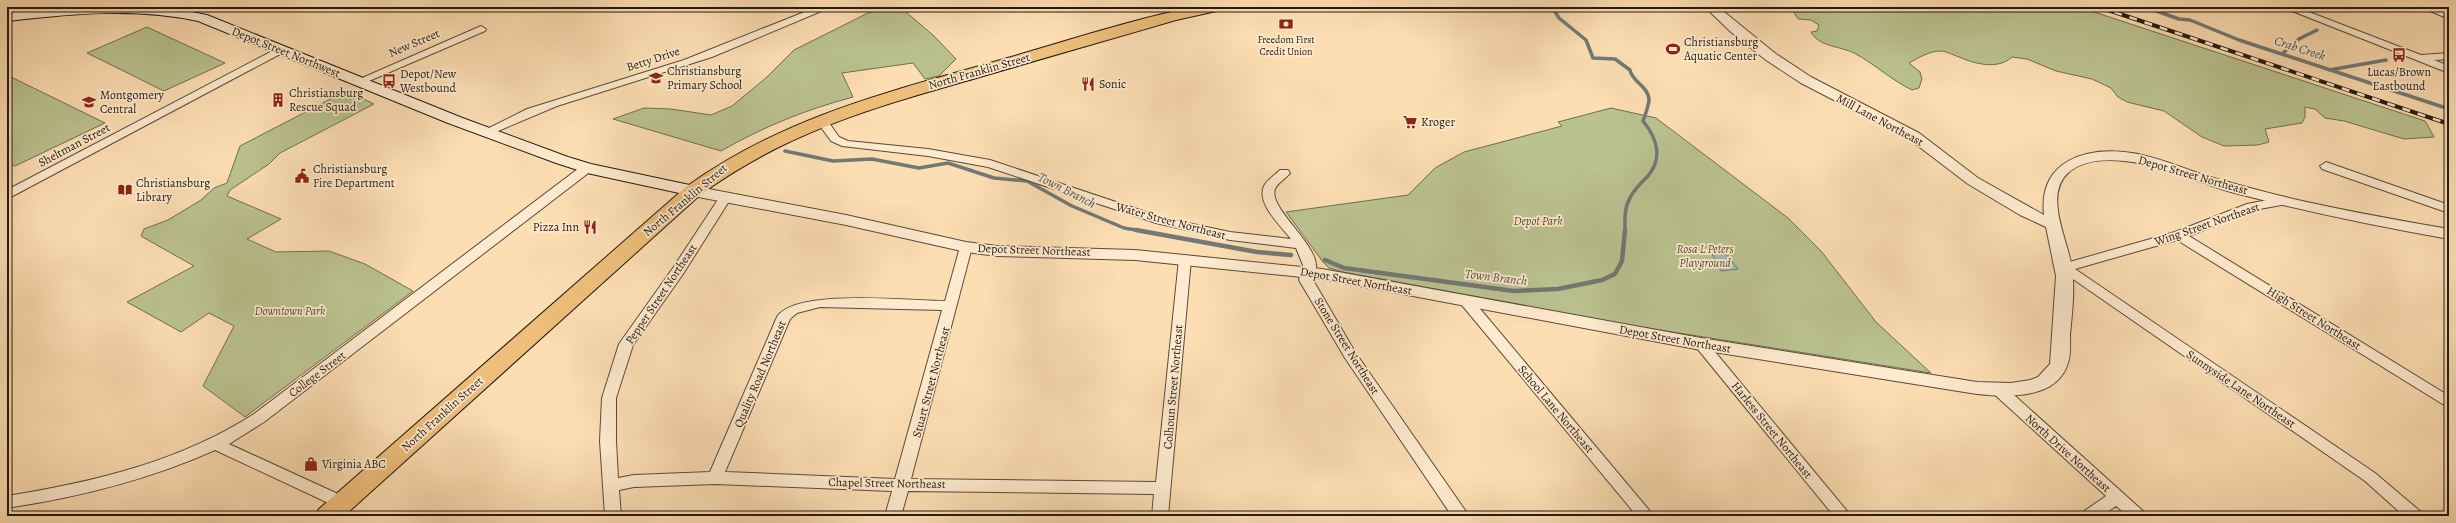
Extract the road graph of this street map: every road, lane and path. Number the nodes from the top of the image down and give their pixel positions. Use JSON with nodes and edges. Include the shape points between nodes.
{"nodes":[{"id":1,"x":147,"y":7,"type":"edge"},
{"id":2,"x":826,"y":7,"type":"edge"},
{"id":3,"x":1195,"y":7,"type":"edge"},
{"id":4,"x":1216,"y":7,"type":"edge"},
{"id":5,"x":1711,"y":7,"type":"edge"},
{"id":6,"x":2287,"y":7,"type":"edge"},
{"id":7,"x":2426,"y":7,"type":"edge"},
{"id":8,"x":1173,"y":16,"type":"junction"},
{"id":9,"x":2449,"y":16,"type":"edge"},
{"id":10,"x":7,"y":17,"type":"edge"},
{"id":11,"x":480,"y":29,"type":"dead end"},
{"id":12,"x":280,"y":50,"type":"junction"},
{"id":13,"x":2449,"y":56,"type":"edge"},
{"id":14,"x":2419,"y":58,"type":"junction"},
{"id":15,"x":2449,"y":70,"type":"edge"},
{"id":16,"x":358,"y":82,"type":"junction"},
{"id":17,"x":822,"y":119,"type":"junction"},
{"id":18,"x":488,"y":132,"type":"junction"},
{"id":19,"x":2326,"y":166,"type":"dead end"},
{"id":20,"x":587,"y":168,"type":"junction"},
{"id":21,"x":1284,"y":173,"type":"dead end"},
{"id":22,"x":693,"y":191,"type":"junction"},
{"id":23,"x":7,"y":195,"type":"edge"},
{"id":24,"x":725,"y":198,"type":"junction"},
{"id":25,"x":2283,"y":201,"type":"junction"},
{"id":26,"x":2449,"y":210,"type":"edge"},
{"id":27,"x":2054,"y":225,"type":"junction"},
{"id":28,"x":2449,"y":234,"type":"edge"},
{"id":29,"x":2178,"y":235,"type":"junction"},
{"id":30,"x":1301,"y":244,"type":"junction"},
{"id":31,"x":966,"y":247,"type":"junction"},
{"id":32,"x":1185,"y":259,"type":"junction"},
{"id":33,"x":2064,"y":268,"type":"junction"},
{"id":34,"x":1308,"y":272,"type":"junction"},
{"id":35,"x":1466,"y":302,"type":"junction"},
{"id":36,"x":951,"y":306,"type":"junction"},
{"id":37,"x":1701,"y":344,"type":"junction"},
{"id":38,"x":1999,"y":390,"type":"junction"},
{"id":39,"x":2449,"y":403,"type":"edge"},
{"id":40,"x":216,"y":444,"type":"junction"},
{"id":41,"x":715,"y":478,"type":"junction"},
{"id":42,"x":612,"y":485,"type":"junction"},
{"id":43,"x":903,"y":485,"type":"junction"},
{"id":44,"x":1163,"y":488,"type":"junction"},
{"id":45,"x":2117,"y":497,"type":"junction"},
{"id":46,"x":7,"y":502,"type":"edge"},
{"id":47,"x":336,"y":509,"type":"edge"},
{"id":48,"x":613,"y":516,"type":"edge"},
{"id":49,"x":893,"y":516,"type":"edge"},
{"id":50,"x":1160,"y":516,"type":"edge"},
{"id":51,"x":1461,"y":516,"type":"edge"},
{"id":52,"x":1646,"y":516,"type":"edge"},
{"id":53,"x":1843,"y":516,"type":"edge"},
{"id":54,"x":2089,"y":516,"type":"edge"},
{"id":55,"x":2138,"y":516,"type":"edge"},
{"id":56,"x":2415,"y":516,"type":"edge"}],
"edges":[{"from":1,"to":10,"type":"main road","name":"Depot Street Northwest","via":[[97,8]]},
{"from":1,"to":12,"type":"main road","name":"Depot Street Northwest","via":[[202,18]]},
{"from":2,"to":18,"type":"street","name":"Betty Drive","via":[[669,69],[541,106]]},
{"from":3,"to":8,"type":"main road","name":"North Franklin Street"},
{"from":4,"to":8,"type":"main road","name":"North Franklin Street"},
{"from":5,"to":27,"type":"street","name":"Mill Lane Northeast","via":[[1734,29],[1806,80],[1914,136],[1973,181],[2025,212]]},
{"from":6,"to":14,"type":"street"},
{"from":7,"to":9,"type":"street"},
{"from":8,"to":17,"type":"main road","name":"North Franklin Street","via":[[913,90]]},
{"from":11,"to":16,"type":"street","name":"New Street"},
{"from":12,"to":16,"type":"main road","name":"Depot Street Northwest"},
{"from":12,"to":23,"type":"street","name":"Sheltman Street"},
{"from":13,"to":14,"type":"street"},
{"from":14,"to":15,"type":"street"},
{"from":16,"to":18,"type":"main road","name":"Depot Street Northwest"},
{"from":17,"to":22,"type":"main road","name":"North Franklin Street","via":[[740,157]]},
{"from":17,"to":30,"type":"street","name":"Water Street Northeast","via":[[835,139],[846,144],[937,153],[973,160],[1163,221],[1257,242]]},
{"from":18,"to":20,"type":"main road","name":"Depot Street Northwest"},
{"from":19,"to":26,"type":"street"},
{"from":20,"to":22,"type":"main road","name":"Depot Street Northwest"},
{"from":20,"to":40,"type":"street","name":"College Street","via":[[259,418]]},
{"from":21,"to":30,"type":"street","name":"Stone Street Northeast","via":[[1270,186],[1268,194],[1271,204]]},
{"from":22,"to":24,"type":"street","name":"Depot Street Northeast"},
{"from":22,"to":47,"type":"main road","name":"North Franklin Street"},
{"from":24,"to":31,"type":"street","name":"Depot Street Northeast","via":[[846,220]]},
{"from":24,"to":42,"type":"street","name":"Pepper Street Northeast","via":[[678,271],[626,344],[609,398],[608,441]]},
{"from":25,"to":27,"type":"street","name":"Depot Street Northeast","via":[[2204,179],[2152,161],[2123,156],[2099,156],[2064,169],[2053,180],[2050,196]]},
{"from":25,"to":28,"type":"street","name":"Depot Street Northeast"},
{"from":25,"to":29,"type":"street","name":"Wing Street Northeast","via":[[2251,206]]},
{"from":27,"to":33,"type":"street","name":"Depot Street Northeast"},
{"from":29,"to":33,"type":"street","name":"Wing Street Northeast"},
{"from":29,"to":39,"type":"street","name":"High Street Northeast"},
{"from":30,"to":34,"type":"street","name":"Stone Street Northeast","via":[[1310,265]]},
{"from":31,"to":32,"type":"street","name":"Depot Street Northeast","via":[[997,251]]},
{"from":31,"to":36,"type":"street","name":"Stuart Street Northeast"},
{"from":32,"to":34,"type":"street","name":"Depot Street Northeast"},
{"from":32,"to":44,"type":"street","name":"Colhoun Street Northeast"},
{"from":33,"to":38,"type":"street","name":"Depot Street Northeast","via":[[2059,364],[2046,379],[2036,384]]},
{"from":33,"to":56,"type":"street","name":"Sunnyside Lane Northeast","via":[[2370,477]]},
{"from":34,"to":35,"type":"street","name":"Depot Street Northeast"},
{"from":34,"to":51,"type":"street","name":"Stone Street Northeast","via":[[1306,280],[1350,355]]},
{"from":35,"to":37,"type":"street","name":"Depot Street Northeast"},
{"from":35,"to":52,"type":"street","name":"School Lane Northeast"},
{"from":36,"to":41,"type":"street","name":"Quality Road Northeast","via":[[820,303],[792,310],[784,317]]},
{"from":36,"to":43,"type":"street","name":"Stuart Street Northeast"},
{"from":37,"to":38,"type":"street","name":"Depot Street Northeast"},
{"from":37,"to":53,"type":"street","name":"Harless Street Northeast"},
{"from":38,"to":45,"type":"street","name":"North Drive Northeast"},
{"from":40,"to":46,"type":"street","name":"College Street","via":[[124,477],[57,494]]},
{"from":40,"to":47,"type":"street"},
{"from":41,"to":42,"type":"street","name":"Chapel Street Northeast","via":[[634,480]]},
{"from":41,"to":43,"type":"street","name":"Chapel Street Northeast"},
{"from":42,"to":48,"type":"street","name":"Pepper Street Northeast"},
{"from":43,"to":44,"type":"street","name":"Chapel Street Northeast"},
{"from":43,"to":49,"type":"street","name":"Stuart Street Northeast"},
{"from":44,"to":50,"type":"street","name":"Colhoun Street Northeast"},
{"from":45,"to":54,"type":"street"},
{"from":45,"to":55,"type":"street","name":"North Drive Northeast"}]}
